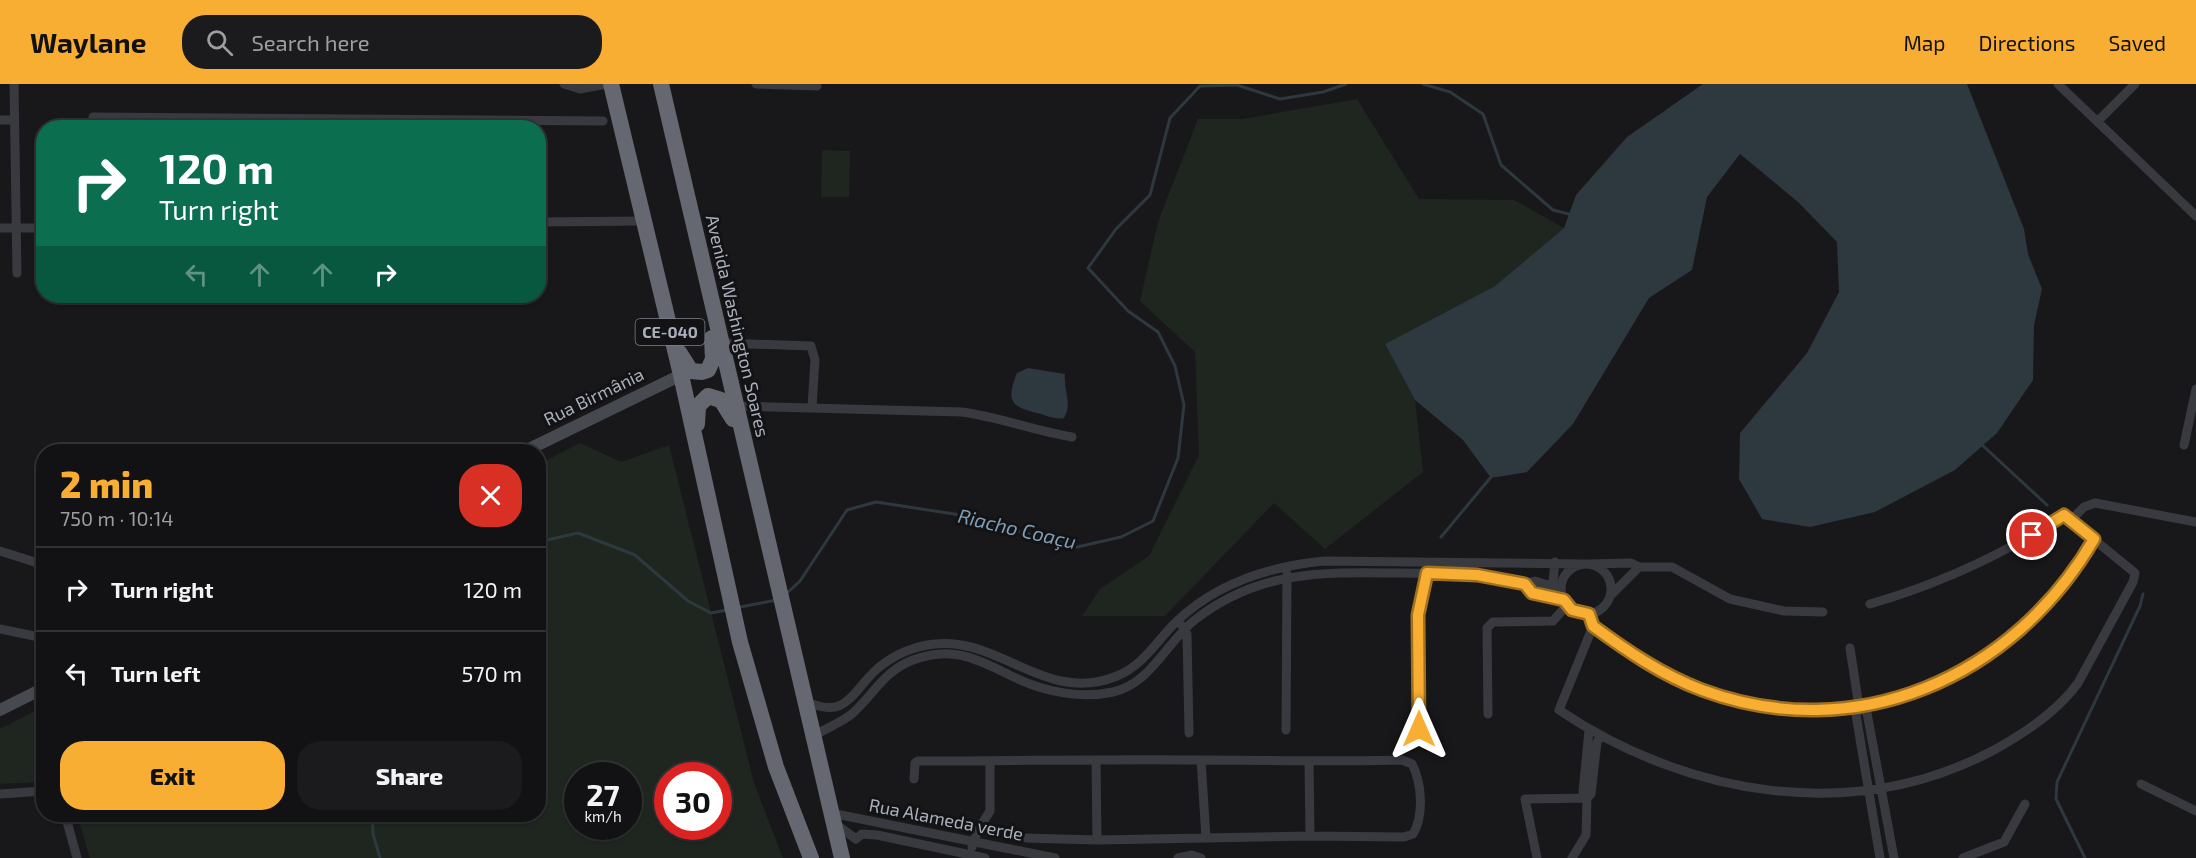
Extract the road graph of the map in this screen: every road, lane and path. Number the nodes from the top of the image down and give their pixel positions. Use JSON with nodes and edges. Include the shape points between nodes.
{"nodes":[{"id":1,"x":14,"y":84,"type":"edge"},
{"id":2,"x":564,"y":84,"type":"edge"},
{"id":3,"x":609,"y":84,"type":"edge"},
{"id":4,"x":661,"y":84,"type":"edge"},
{"id":5,"x":756,"y":84,"type":"edge"},
{"id":6,"x":2058,"y":84,"type":"edge"},
{"id":7,"x":2135,"y":84,"type":"edge"},
{"id":8,"x":817,"y":85,"type":"edge"},
{"id":9,"x":93,"y":117,"type":"dead end"},
{"id":10,"x":183,"y":117,"type":"junction"},
{"id":11,"x":0,"y":120,"type":"edge"},
{"id":12,"x":14,"y":120,"type":"junction"},
{"id":13,"x":184,"y":120,"type":"edge"},
{"id":14,"x":281,"y":120,"type":"edge"},
{"id":15,"x":546,"y":121,"type":"edge"},
{"id":16,"x":603,"y":121,"type":"dead end"},
{"id":17,"x":2098,"y":121,"type":"junction"},
{"id":18,"x":2196,"y":216,"type":"edge"},
{"id":19,"x":643,"y":221,"type":"junction"},
{"id":20,"x":546,"y":222,"type":"edge"},
{"id":21,"x":0,"y":228,"type":"edge"},
{"id":22,"x":18,"y":228,"type":"junction"},
{"id":23,"x":36,"y":228,"type":"edge"},
{"id":24,"x":17,"y":273,"type":"dead end"},
{"id":25,"x":715,"y":320,"type":"junction"},
{"id":26,"x":670,"y":332,"type":"junction"},
{"id":27,"x":721,"y":343,"type":"junction"},
{"id":28,"x":681,"y":375,"type":"junction"},
{"id":29,"x":2196,"y":388,"type":"edge"},
{"id":30,"x":735,"y":406,"type":"junction"},
{"id":31,"x":812,"y":407,"type":"junction"},
{"id":32,"x":742,"y":436,"type":"junction"},
{"id":33,"x":1072,"y":437,"type":"dead end"},
{"id":34,"x":539,"y":444,"type":"edge"},
{"id":35,"x":696,"y":444,"type":"junction"},
{"id":36,"x":2184,"y":445,"type":"dead end"},
{"id":37,"x":2072,"y":519,"type":"junction"},
{"id":38,"x":2196,"y":522,"type":"edge"},
{"id":39,"x":2094,"y":539,"type":"junction"},
{"id":40,"x":0,"y":551,"type":"edge"},
{"id":41,"x":36,"y":562,"type":"edge"},
{"id":42,"x":1428,"y":562,"type":"junction"},
{"id":43,"x":1518,"y":562,"type":"junction"},
{"id":44,"x":1555,"y":562,"type":"junction"},
{"id":45,"x":1586,"y":564,"type":"junction"},
{"id":46,"x":1287,"y":566,"type":"junction"},
{"id":47,"x":1639,"y":567,"type":"junction"},
{"id":48,"x":1427,"y":573,"type":"junction"},
{"id":49,"x":1287,"y":577,"type":"junction"},
{"id":50,"x":1521,"y":583,"type":"junction"},
{"id":51,"x":1556,"y":587,"type":"junction"},
{"id":52,"x":1611,"y":595,"type":"junction"},
{"id":53,"x":1553,"y":600,"type":"junction"},
{"id":54,"x":1566,"y":603,"type":"junction"},
{"id":55,"x":1869,"y":604,"type":"dead end"},
{"id":56,"x":1822,"y":612,"type":"dead end"},
{"id":57,"x":1589,"y":614,"type":"junction"},
{"id":58,"x":1177,"y":621,"type":"junction"},
{"id":59,"x":1593,"y":626,"type":"junction"},
{"id":60,"x":1185,"y":628,"type":"junction"},
{"id":61,"x":0,"y":629,"type":"edge"},
{"id":62,"x":36,"y":636,"type":"edge"},
{"id":63,"x":1850,"y":648,"type":"dead end"},
{"id":64,"x":1141,"y":659,"type":"junction"},
{"id":65,"x":1152,"y":668,"type":"junction"},
{"id":66,"x":1130,"y":669,"type":"junction"},
{"id":67,"x":1110,"y":679,"type":"junction"},
{"id":68,"x":1090,"y":681,"type":"junction"},
{"id":69,"x":1140,"y":681,"type":"junction"},
{"id":70,"x":36,"y":692,"type":"edge"},
{"id":71,"x":1113,"y":692,"type":"junction"},
{"id":72,"x":1090,"y":694,"type":"junction"},
{"id":73,"x":805,"y":701,"type":"junction"},
{"id":74,"x":1859,"y":707,"type":"junction"},
{"id":75,"x":0,"y":710,"type":"edge"},
{"id":76,"x":1488,"y":714,"type":"dead end"},
{"id":77,"x":1419,"y":729,"type":"dead end"},
{"id":78,"x":1286,"y":730,"type":"dead end"},
{"id":79,"x":1589,"y":730,"type":"junction"},
{"id":80,"x":1189,"y":733,"type":"dead end"},
{"id":81,"x":814,"y":736,"type":"junction"},
{"id":82,"x":1600,"y":736,"type":"junction"},
{"id":83,"x":1096,"y":760,"type":"junction"},
{"id":84,"x":1201,"y":760,"type":"junction"},
{"id":85,"x":990,"y":761,"type":"junction"},
{"id":86,"x":1309,"y":762,"type":"junction"},
{"id":87,"x":914,"y":779,"type":"dead end"},
{"id":88,"x":2140,"y":784,"type":"dead end"},
{"id":89,"x":1882,"y":789,"type":"junction"},
{"id":90,"x":1870,"y":790,"type":"junction"},
{"id":91,"x":36,"y":792,"type":"edge"},
{"id":92,"x":0,"y":794,"type":"edge"},
{"id":93,"x":1587,"y":798,"type":"junction"},
{"id":94,"x":2025,"y":804,"type":"dead end"},
{"id":95,"x":2196,"y":811,"type":"edge"},
{"id":96,"x":832,"y":818,"type":"junction"},
{"id":97,"x":67,"y":822,"type":"edge"},
{"id":98,"x":1310,"y":836,"type":"junction"},
{"id":99,"x":1026,"y":838,"type":"dead end"},
{"id":100,"x":1206,"y":838,"type":"junction"},
{"id":101,"x":1097,"y":840,"type":"junction"},
{"id":102,"x":973,"y":842,"type":"junction"},
{"id":103,"x":970,"y":855,"type":"junction"},
{"id":104,"x":77,"y":858,"type":"edge"},
{"id":105,"x":811,"y":858,"type":"edge"},
{"id":106,"x":842,"y":858,"type":"edge"},
{"id":107,"x":985,"y":858,"type":"edge"},
{"id":108,"x":1055,"y":858,"type":"edge"},
{"id":109,"x":1178,"y":858,"type":"edge"},
{"id":110,"x":1201,"y":858,"type":"edge"},
{"id":111,"x":1537,"y":858,"type":"edge"},
{"id":112,"x":1572,"y":858,"type":"edge"},
{"id":113,"x":1880,"y":858,"type":"edge"},
{"id":114,"x":1894,"y":858,"type":"edge"},
{"id":115,"x":1963,"y":858,"type":"edge"}],
"edges":[{"from":1,"to":12,"type":"street"},
{"from":2,"to":3,"type":"street","via":[[580,89]]},
{"from":3,"to":19,"type":"highway","number":"CE-040"},
{"from":4,"to":25,"type":"highway","name":"Avenida Washington Soares","number":"CE-040"},
{"from":5,"to":8,"type":"street"},
{"from":6,"to":17,"type":"street"},
{"from":7,"to":17,"type":"street"},
{"from":9,"to":10,"type":"street"},
{"from":10,"to":13,"type":"street"},
{"from":10,"to":14,"type":"street"},
{"from":11,"to":12,"type":"street"},
{"from":12,"to":22,"type":"street"},
{"from":15,"to":16,"type":"street"},
{"from":17,"to":18,"type":"street"},
{"from":19,"to":20,"type":"street"},
{"from":19,"to":26,"type":"highway","number":"CE-040"},
{"from":21,"to":22,"type":"street"},
{"from":22,"to":23,"type":"street"},
{"from":22,"to":24,"type":"street"},
{"from":25,"to":26,"type":"highway","via":[[711,330],[712,362],[702,372],[688,368]]},
{"from":25,"to":27,"type":"highway","name":"Avenida Washington Soares","number":"CE-040"},
{"from":26,"to":28,"type":"highway","number":"CE-040"},
{"from":27,"to":30,"type":"highway","name":"Avenida Washington Soares","number":"CE-040"},
{"from":27,"to":31,"type":"street","via":[[811,346],[815,360]]},
{"from":28,"to":34,"type":"street","name":"Rua Birmânia"},
{"from":28,"to":35,"type":"highway","number":"CE-040"},
{"from":29,"to":36,"type":"street"},
{"from":30,"to":31,"type":"street"},
{"from":30,"to":32,"type":"highway","name":"Avenida Washington Soares","number":"CE-040"},
{"from":31,"to":33,"type":"street","via":[[962,412]]},
{"from":32,"to":35,"type":"highway","via":[[724,403],[708,396],[696,411]]},
{"from":32,"to":73,"type":"highway","name":"Avenida Washington Soares","number":"CE-040"},
{"from":35,"to":105,"type":"highway","number":"CE-040","via":[[740,642],[776,767]]},
{"from":37,"to":38,"type":"street","via":[[2095,503]]},
{"from":37,"to":39,"type":"street"},
{"from":37,"to":55,"type":"street","via":[[2064,515],[1977,565]]},
{"from":39,"to":74,"type":"street","via":[[2056,594],[1994,651],[1918,691]]},
{"from":39,"to":89,"type":"street","via":[[2135,573],[2068,697],[2036,724],[1983,756],[1928,778]]},
{"from":40,"to":41,"type":"street"},
{"from":42,"to":43,"type":"street"},
{"from":42,"to":46,"type":"street","via":[[1325,561]]},
{"from":42,"to":48,"type":"street"},
{"from":43,"to":44,"type":"street"},
{"from":43,"to":50,"type":"street"},
{"from":44,"to":45,"type":"street"},
{"from":44,"to":51,"type":"street"},
{"from":45,"to":47,"type":"street","via":[[1631,563]]},
{"from":45,"to":51,"type":"street","via":[[1568,572]]},
{"from":45,"to":52,"type":"street","via":[[1601,568],[1609,577]]},
{"from":46,"to":49,"type":"street"},
{"from":46,"to":58,"type":"street","via":[[1227,586]]},
{"from":47,"to":52,"type":"street"},
{"from":47,"to":56,"type":"street","via":[[1672,567],[1711,591],[1747,604],[1784,611]]},
{"from":48,"to":49,"type":"street","via":[[1326,572]]},
{"from":48,"to":50,"type":"street","via":[[1477,575]]},
{"from":48,"to":77,"type":"street","via":[[1418,615]]},
{"from":49,"to":60,"type":"street","via":[[1232,596]]},
{"from":49,"to":78,"type":"street"},
{"from":50,"to":51,"type":"street","via":[[1535,581]]},
{"from":50,"to":53,"type":"street","via":[[1532,593]]},
{"from":51,"to":53,"type":"street"},
{"from":51,"to":54,"type":"street"},
{"from":52,"to":57,"type":"street","via":[[1605,606]]},
{"from":53,"to":54,"type":"street"},
{"from":54,"to":57,"type":"street","via":[[1577,612]]},
{"from":54,"to":76,"type":"street","via":[[1553,621],[1492,622],[1487,628]]},
{"from":57,"to":59,"type":"street"},
{"from":58,"to":60,"type":"street"},
{"from":58,"to":64,"type":"street"},
{"from":59,"to":74,"type":"street","via":[[1658,670],[1721,696],[1798,710]]},
{"from":59,"to":79,"type":"street","via":[[1559,710]]},
{"from":60,"to":65,"type":"street"},
{"from":60,"to":80,"type":"street"},
{"from":61,"to":62,"type":"street"},
{"from":63,"to":74,"type":"street"},
{"from":64,"to":65,"type":"street"},
{"from":64,"to":66,"type":"street"},
{"from":65,"to":69,"type":"street"},
{"from":66,"to":67,"type":"street"},
{"from":66,"to":69,"type":"street"},
{"from":67,"to":68,"type":"street"},
{"from":67,"to":71,"type":"street"},
{"from":68,"to":72,"type":"street"},
{"from":68,"to":73,"type":"street","via":[[1047,678],[978,647],[944,643],[921,646],[889,660],[844,705],[826,708]]},
{"from":69,"to":71,"type":"street"},
{"from":70,"to":75,"type":"street"},
{"from":71,"to":72,"type":"street"},
{"from":72,"to":81,"type":"street","via":[[1059,692],[1030,684],[975,658],[934,655],[895,669],[852,714]]},
{"from":73,"to":81,"type":"highway","number":"CE-040"},
{"from":74,"to":89,"type":"street","via":[[1867,713]]},
{"from":74,"to":90,"type":"street","via":[[1856,715]]},
{"from":79,"to":82,"type":"street"},
{"from":79,"to":93,"type":"street","via":[[1583,792]]},
{"from":81,"to":96,"type":"highway","number":"CE-040"},
{"from":82,"to":90,"type":"street","via":[[1660,764],[1726,784],[1798,793]]},
{"from":82,"to":93,"type":"street"},
{"from":83,"to":84,"type":"street"},
{"from":83,"to":85,"type":"street"},
{"from":83,"to":101,"type":"street"},
{"from":84,"to":86,"type":"street"},
{"from":84,"to":100,"type":"street"},
{"from":85,"to":87,"type":"street","via":[[918,761]]},
{"from":85,"to":102,"type":"street","via":[[990,811]]},
{"from":86,"to":98,"type":"street"},
{"from":86,"to":98,"type":"street","via":[[1407,761],[1417,776],[1420,814],[1418,826],[1410,836]]},
{"from":88,"to":95,"type":"street"},
{"from":89,"to":90,"type":"street"},
{"from":89,"to":114,"type":"street"},
{"from":90,"to":113,"type":"street"},
{"from":91,"to":92,"type":"street"},
{"from":93,"to":111,"type":"street","via":[[1526,799]]},
{"from":93,"to":112,"type":"street","via":[[1586,835]]},
{"from":94,"to":115,"type":"street","via":[[2004,842]]},
{"from":96,"to":102,"type":"street","name":"Rua Alameda verde"},
{"from":96,"to":103,"type":"street","name":"Rua Alameda verde","via":[[856,839],[862,834],[877,835]]},
{"from":96,"to":106,"type":"highway","number":"CE-040"},
{"from":97,"to":104,"type":"street"},
{"from":98,"to":100,"type":"street"},
{"from":99,"to":101,"type":"street"},
{"from":100,"to":101,"type":"street"},
{"from":102,"to":103,"type":"street"},
{"from":102,"to":108,"type":"street","name":"Rua Alameda verde"},
{"from":103,"to":107,"type":"street","name":"Rua Alameda verde"},
{"from":109,"to":110,"type":"street"}]}
